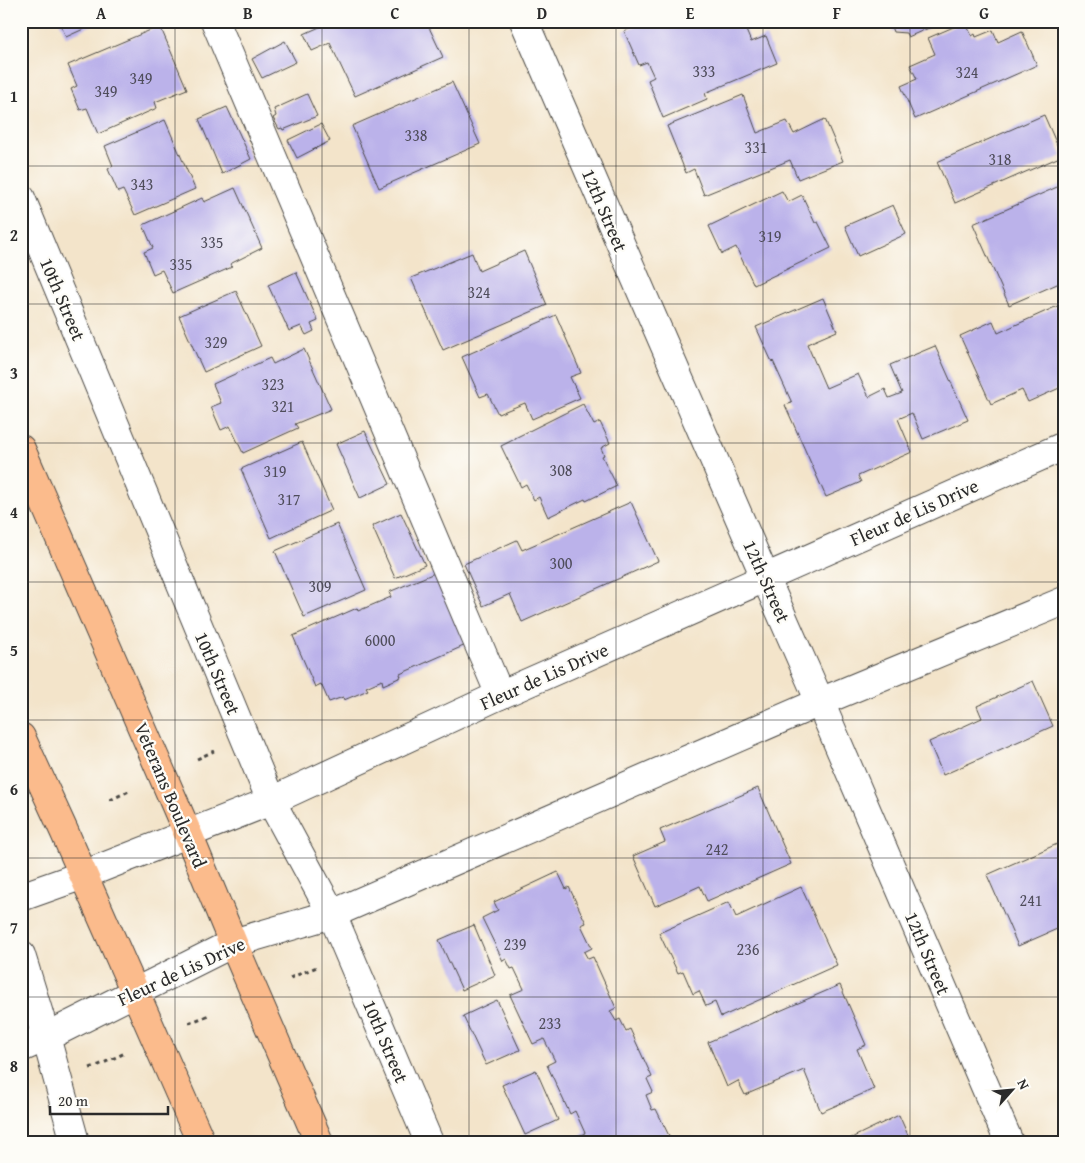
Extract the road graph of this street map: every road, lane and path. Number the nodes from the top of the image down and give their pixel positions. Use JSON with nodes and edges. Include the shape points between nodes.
{"nodes":[{"id":1,"x":214,"y":21,"type":"edge"},
{"id":2,"x":524,"y":21,"type":"edge"},
{"id":3,"x":21,"y":198,"type":"edge"},
{"id":4,"x":1064,"y":446,"type":"edge"},
{"id":5,"x":21,"y":449,"type":"edge"},
{"id":6,"x":765,"y":577,"type":"junction"},
{"id":7,"x":1064,"y":601,"type":"edge"},
{"id":8,"x":500,"y":695,"type":"junction"},
{"id":9,"x":820,"y":702,"type":"junction"},
{"id":10,"x":21,"y":738,"type":"edge"},
{"id":11,"x":215,"y":751,"type":"dead end"},
{"id":12,"x":197,"y":758,"type":"dead end"},
{"id":13,"x":136,"y":788,"type":"dead end"},
{"id":14,"x":110,"y":800,"type":"dead end"},
{"id":15,"x":272,"y":800,"type":"junction"},
{"id":16,"x":188,"y":834,"type":"junction"},
{"id":17,"x":83,"y":875,"type":"junction"},
{"id":18,"x":21,"y":897,"type":"edge"},
{"id":19,"x":332,"y":914,"type":"junction"},
{"id":20,"x":233,"y":943,"type":"junction"},
{"id":21,"x":21,"y":954,"type":"edge"},
{"id":22,"x":320,"y":965,"type":"dead end"},
{"id":23,"x":290,"y":978,"type":"dead end"},
{"id":24,"x":135,"y":993,"type":"junction"},
{"id":25,"x":209,"y":1015,"type":"dead end"},
{"id":26,"x":189,"y":1023,"type":"dead end"},
{"id":27,"x":46,"y":1037,"type":"junction"},
{"id":28,"x":21,"y":1048,"type":"edge"},
{"id":29,"x":125,"y":1053,"type":"dead end"},
{"id":30,"x":84,"y":1070,"type":"dead end"},
{"id":31,"x":75,"y":1142,"type":"edge"},
{"id":32,"x":201,"y":1142,"type":"edge"},
{"id":33,"x":319,"y":1142,"type":"edge"},
{"id":34,"x":429,"y":1142,"type":"edge"},
{"id":35,"x":1009,"y":1142,"type":"edge"}],
"edges":[{"from":1,"to":8,"type":"street"},
{"from":2,"to":6,"type":"street","name":"12th Street"},
{"from":3,"to":15,"type":"street","name":"10th Street"},
{"from":4,"to":6,"type":"street","name":"Fleur de Lis Drive"},
{"from":5,"to":16,"type":"main road","name":"Veterans Boulevard"},
{"from":6,"to":8,"type":"street","name":"Fleur de Lis Drive"},
{"from":6,"to":9,"type":"street","name":"12th Street"},
{"from":7,"to":9,"type":"street","name":"Fleur de Lis Drive"},
{"from":8,"to":15,"type":"street","name":"Fleur de Lis Drive"},
{"from":9,"to":19,"type":"street","name":"Fleur de Lis Drive"},
{"from":9,"to":35,"type":"street","name":"12th Street"},
{"from":10,"to":17,"type":"main road"},
{"from":11,"to":12,"type":"path"},
{"from":13,"to":14,"type":"path"},
{"from":15,"to":16,"type":"street","name":"Fleur de Lis Drive"},
{"from":15,"to":19,"type":"street","name":"10th Street"},
{"from":16,"to":17,"type":"street","name":"Fleur de Lis Drive"},
{"from":16,"to":20,"type":"main road","name":"Veterans Boulevard"},
{"from":17,"to":18,"type":"street","name":"Fleur de Lis Drive"},
{"from":17,"to":24,"type":"main road"},
{"from":19,"to":20,"type":"street","name":"Fleur de Lis Drive"},
{"from":19,"to":34,"type":"street","name":"10th Street"},
{"from":20,"to":24,"type":"street","name":"Fleur de Lis Drive"},
{"from":20,"to":33,"type":"main road","name":"Veterans Boulevard"},
{"from":21,"to":27,"type":"street"},
{"from":22,"to":23,"type":"path"},
{"from":24,"to":27,"type":"street","name":"Fleur de Lis Drive"},
{"from":24,"to":32,"type":"main road"},
{"from":25,"to":26,"type":"path"},
{"from":27,"to":28,"type":"street","name":"Fleur de Lis Drive"},
{"from":27,"to":31,"type":"street"},
{"from":29,"to":30,"type":"path"}]}
